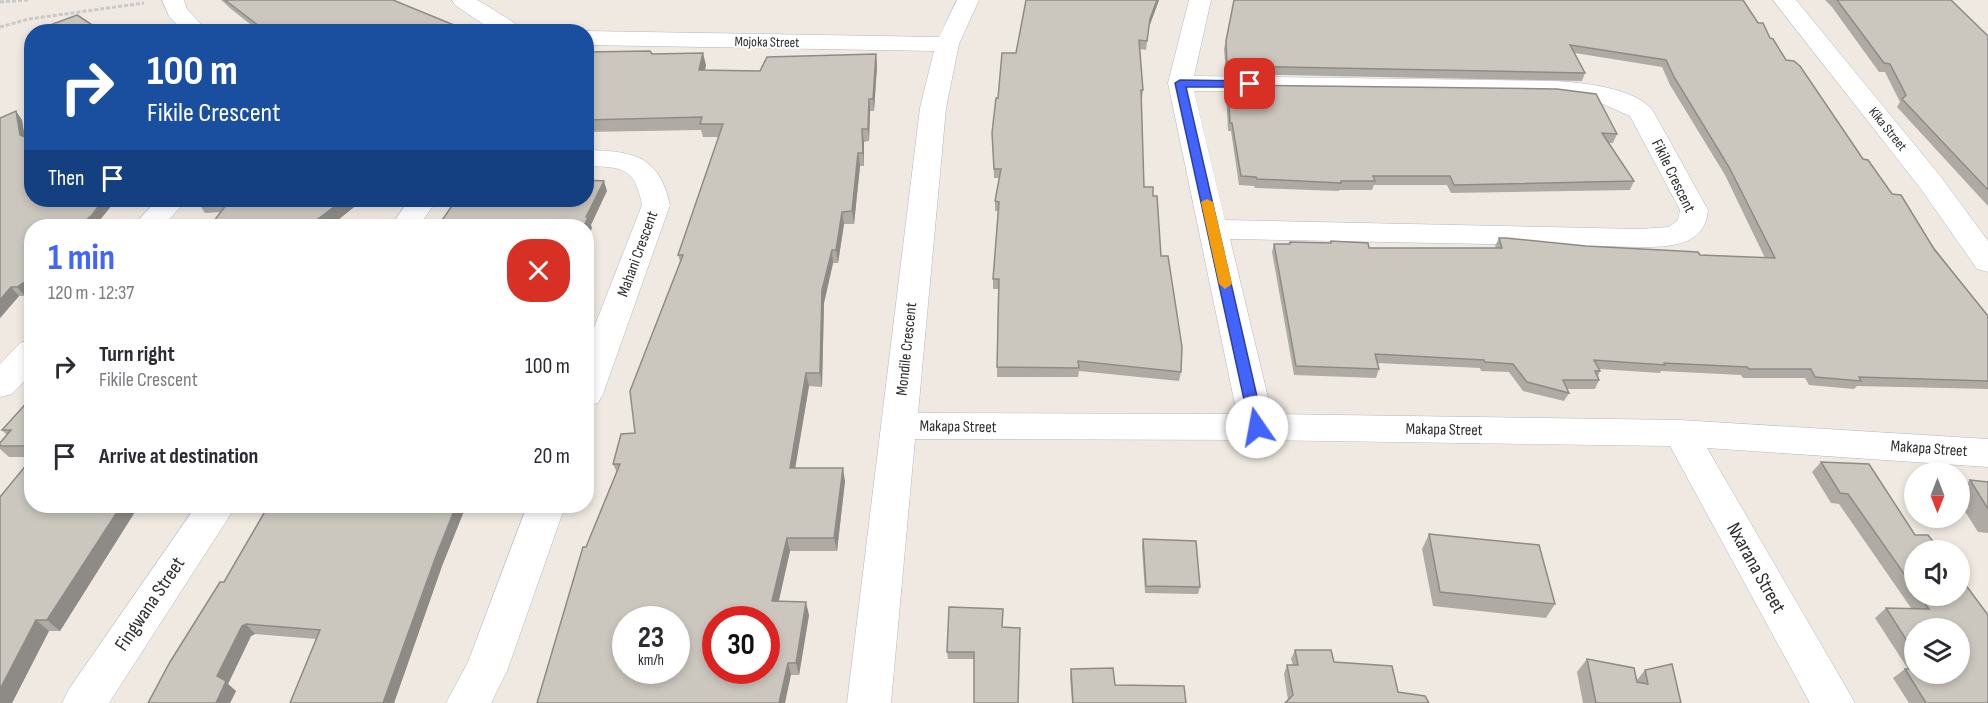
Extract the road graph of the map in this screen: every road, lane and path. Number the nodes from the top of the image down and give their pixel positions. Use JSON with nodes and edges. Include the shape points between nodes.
{"nodes":[{"id":1,"x":28,"y":0,"type":"edge"},
{"id":2,"x":463,"y":0,"type":"edge"},
{"id":3,"x":968,"y":0,"type":"edge"},
{"id":4,"x":1200,"y":0,"type":"edge"},
{"id":5,"x":1784,"y":0,"type":"edge"},
{"id":6,"x":162,"y":1,"type":"edge"},
{"id":7,"x":0,"y":2,"type":"edge"},
{"id":8,"x":189,"y":24,"type":"edge"},
{"id":9,"x":498,"y":24,"type":"edge"},
{"id":10,"x":0,"y":27,"type":"edge"},
{"id":11,"x":594,"y":38,"type":"edge"},
{"id":12,"x":947,"y":44,"type":"junction"},
{"id":13,"x":1180,"y":83,"type":"junction"},
{"id":14,"x":594,"y":158,"type":"edge"},
{"id":15,"x":165,"y":207,"type":"edge"},
{"id":16,"x":154,"y":219,"type":"edge"},
{"id":17,"x":1213,"y":229,"type":"junction"},
{"id":18,"x":1988,"y":261,"type":"edge"},
{"id":19,"x":24,"y":360,"type":"edge"},
{"id":20,"x":594,"y":372,"type":"edge"},
{"id":21,"x":0,"y":385,"type":"edge"},
{"id":22,"x":899,"y":426,"type":"junction"},
{"id":23,"x":1257,"y":427,"type":"junction"},
{"id":24,"x":1680,"y":433,"type":"junction"},
{"id":25,"x":1988,"y":453,"type":"edge"},
{"id":26,"x":212,"y":513,"type":"edge"},
{"id":27,"x":543,"y":513,"type":"edge"},
{"id":28,"x":84,"y":703,"type":"edge"},
{"id":29,"x":468,"y":703,"type":"edge"},
{"id":30,"x":869,"y":703,"type":"edge"},
{"id":31,"x":1833,"y":703,"type":"edge"}],
"edges":[{"from":1,"to":7,"type":"path"},
{"from":2,"to":9,"type":"street"},
{"from":3,"to":12,"type":"street","name":"Mondile Crescent"},
{"from":4,"to":13,"type":"street"},
{"from":5,"to":18,"type":"street","name":"Kika Street","via":[[1931,183]]},
{"from":6,"to":8,"type":"street"},
{"from":6,"to":10,"type":"path","via":[[29,19]]},
{"from":11,"to":12,"type":"street","name":"Mojoka Street"},
{"from":12,"to":22,"type":"street","name":"Mondile Crescent","via":[[933,108]]},
{"from":13,"to":17,"type":"street"},
{"from":13,"to":17,"type":"street","name":"Fikile Crescent","via":[[1581,88],[1640,111],[1694,210],[1694,220],[1683,233],[1639,238]]},
{"from":14,"to":20,"type":"street","name":"Mahani Crescent","via":[[633,164],[644,170],[654,186],[656,205]]},
{"from":15,"to":16,"type":"street"},
{"from":17,"to":23,"type":"street"},
{"from":19,"to":21,"type":"street"},
{"from":22,"to":23,"type":"street","name":"Makapa Street"},
{"from":22,"to":30,"type":"street","name":"Mondile Crescent"},
{"from":23,"to":24,"type":"street","name":"Makapa Street"},
{"from":24,"to":25,"type":"street","name":"Makapa Street"},
{"from":24,"to":31,"type":"street","name":"Nxarana Street"},
{"from":26,"to":28,"type":"street","name":"Fingwana Street"},
{"from":27,"to":29,"type":"street","via":[[486,671]]}]}
